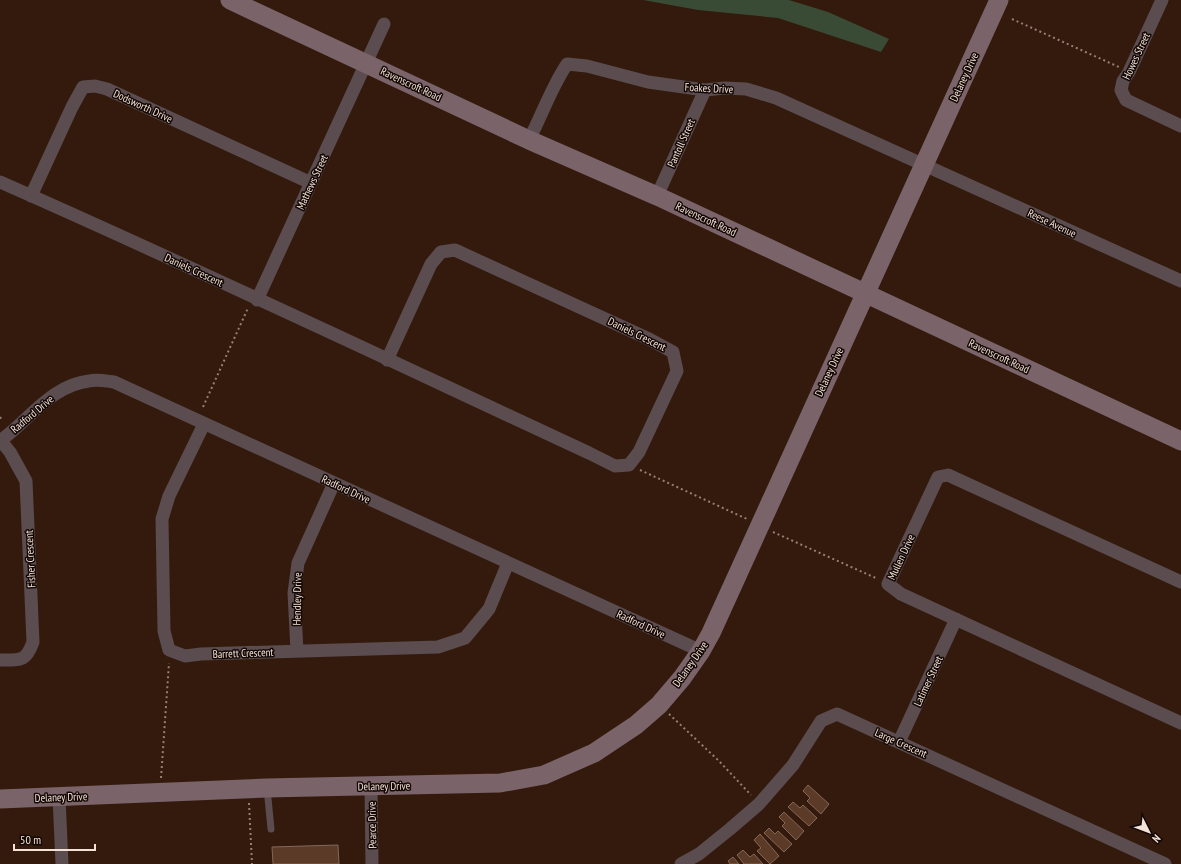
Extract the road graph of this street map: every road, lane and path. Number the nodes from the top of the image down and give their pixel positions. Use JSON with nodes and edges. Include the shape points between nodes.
{"nodes":[{"id":1,"x":230,"y":0,"type":"edge"},
{"id":2,"x":999,"y":0,"type":"edge"},
{"id":3,"x":1162,"y":0,"type":"edge"},
{"id":4,"x":1012,"y":19,"type":"dead end"},
{"id":5,"x":384,"y":24,"type":"dead end"},
{"id":6,"x":366,"y":63,"type":"junction"},
{"id":7,"x":1129,"y":72,"type":"junction"},
{"id":8,"x":705,"y":90,"type":"junction"},
{"id":9,"x":1181,"y":126,"type":"edge"},
{"id":10,"x":529,"y":140,"type":"junction"},
{"id":11,"x":924,"y":164,"type":"junction"},
{"id":12,"x":0,"y":182,"type":"edge"},
{"id":13,"x":311,"y":183,"type":"junction"},
{"id":14,"x":31,"y":196,"type":"junction"},
{"id":15,"x":657,"y":196,"type":"junction"},
{"id":16,"x":1181,"y":282,"type":"edge"},
{"id":17,"x":865,"y":293,"type":"junction"},
{"id":18,"x":257,"y":300,"type":"junction"},
{"id":19,"x":387,"y":360,"type":"junction"},
{"id":20,"x":203,"y":407,"type":"dead end"},
{"id":21,"x":0,"y":418,"type":"edge"},
{"id":22,"x":2,"y":420,"type":"dead end"},
{"id":23,"x":204,"y":424,"type":"junction"},
{"id":24,"x":0,"y":441,"type":"edge"},
{"id":25,"x":1181,"y":441,"type":"edge"},
{"id":26,"x":334,"y":483,"type":"junction"},
{"id":27,"x":508,"y":563,"type":"junction"},
{"id":28,"x":1181,"y":582,"type":"edge"},
{"id":29,"x":956,"y":619,"type":"junction"},
{"id":30,"x":169,"y":650,"type":"junction"},
{"id":31,"x":298,"y":651,"type":"junction"},
{"id":32,"x":701,"y":652,"type":"junction"},
{"id":33,"x":0,"y":660,"type":"edge"},
{"id":34,"x":659,"y":705,"type":"junction"},
{"id":35,"x":1181,"y":723,"type":"edge"},
{"id":36,"x":899,"y":742,"type":"junction"},
{"id":37,"x":371,"y":786,"type":"junction"},
{"id":38,"x":267,"y":788,"type":"junction"},
{"id":39,"x":248,"y":789,"type":"junction"},
{"id":40,"x":161,"y":793,"type":"junction"},
{"id":41,"x":59,"y":797,"type":"junction"},
{"id":42,"x":0,"y":799,"type":"edge"},
{"id":43,"x":758,"y":804,"type":"junction"},
{"id":44,"x":271,"y":830,"type":"dead end"},
{"id":45,"x":62,"y":864,"type":"edge"},
{"id":46,"x":252,"y":864,"type":"edge"},
{"id":47,"x":372,"y":864,"type":"edge"},
{"id":48,"x":681,"y":864,"type":"edge"},
{"id":49,"x":1165,"y":864,"type":"edge"}],
"edges":[{"from":1,"to":6,"type":"street","name":"Ravenscroft Road"},
{"from":2,"to":11,"type":"street","name":"Delaney Drive"},
{"from":3,"to":7,"type":"street","name":"Howes Street"},
{"from":4,"to":7,"type":"path"},
{"from":5,"to":6,"type":"street","name":"Mathews Street"},
{"from":6,"to":10,"type":"street","name":"Ravenscroft Road"},
{"from":6,"to":13,"type":"street","name":"Mathews Street"},
{"from":7,"to":9,"type":"street","name":"Howes Street","via":[[1121,90],[1126,100]]},
{"from":8,"to":10,"type":"street","name":"Foakes Drive","via":[[648,82],[586,66],[567,64],[557,79]]},
{"from":8,"to":11,"type":"street","name":"Foakes Drive","via":[[746,89],[776,98]]},
{"from":8,"to":15,"type":"street","name":"Pantoll Street"},
{"from":10,"to":15,"type":"street","name":"Ravenscroft Road"},
{"from":11,"to":16,"type":"street","name":"Reese Avenue"},
{"from":11,"to":17,"type":"street","name":"Delaney Drive"},
{"from":12,"to":14,"type":"street","name":"Daniels Crescent"},
{"from":13,"to":14,"type":"street","name":"Dodsworth Drive","via":[[107,89],[89,86],[82,87]]},
{"from":13,"to":18,"type":"street","name":"Mathews Street"},
{"from":14,"to":18,"type":"street","name":"Daniels Crescent"},
{"from":15,"to":17,"type":"street","name":"Ravenscroft Road"},
{"from":17,"to":25,"type":"street","name":"Ravenscroft Road"},
{"from":17,"to":32,"type":"street","name":"Delaney Drive"},
{"from":18,"to":19,"type":"street","name":"Daniels Crescent"},
{"from":18,"to":20,"type":"path","via":[[249,306]]},
{"from":19,"to":19,"type":"street","name":"Daniels Crescent","via":[[615,466],[629,465],[639,452],[677,371],[673,352],[455,250],[441,252],[431,264]]},
{"from":21,"to":22,"type":"path"},
{"from":23,"to":24,"type":"street","name":"Radford Drive","via":[[114,382],[90,380],[72,384],[45,402]]},
{"from":23,"to":26,"type":"street","name":"Radford Drive"},
{"from":23,"to":30,"type":"street","via":[[169,496],[162,520],[164,631]]},
{"from":24,"to":33,"type":"street","name":"Fisher Crescent","via":[[10,452],[26,481],[33,642],[29,654],[19,660]]},
{"from":26,"to":27,"type":"street","name":"Radford Drive"},
{"from":26,"to":31,"type":"street","name":"Hendley Drive","via":[[298,563],[294,593]]},
{"from":27,"to":31,"type":"street","name":"Barrett Crescent","via":[[489,609],[465,638],[438,647]]},
{"from":27,"to":32,"type":"street","name":"Radford Drive"},
{"from":28,"to":29,"type":"street","name":"Mullen Drive","via":[[948,475],[938,477],[888,584],[901,594]]},
{"from":29,"to":35,"type":"street","name":"Mullen Drive"},
{"from":29,"to":36,"type":"street","name":"Latimer Street"},
{"from":30,"to":31,"type":"street","name":"Barrett Crescent","via":[[185,656]]},
{"from":30,"to":40,"type":"path"},
{"from":32,"to":34,"type":"street","name":"Delaney Drive"},
{"from":34,"to":37,"type":"street","name":"Delaney Drive","via":[[636,725],[594,753],[544,775],[500,783]]},
{"from":34,"to":43,"type":"path","via":[[719,761]]},
{"from":36,"to":43,"type":"street","name":"Large Crescent","via":[[836,714],[821,722],[793,765]]},
{"from":36,"to":49,"type":"street","name":"Large Crescent"},
{"from":37,"to":38,"type":"street","name":"Delaney Drive"},
{"from":37,"to":47,"type":"street","name":"Pearce Drive"},
{"from":38,"to":39,"type":"street","name":"Delaney Drive"},
{"from":38,"to":44,"type":"lane"},
{"from":39,"to":40,"type":"street","name":"Delaney Drive"},
{"from":39,"to":46,"type":"path"},
{"from":40,"to":41,"type":"street","name":"Delaney Drive"},
{"from":41,"to":42,"type":"street","name":"Delaney Drive"},
{"from":41,"to":45,"type":"street"},
{"from":43,"to":48,"type":"street","name":"Large Crescent","via":[[699,854]]}]}
